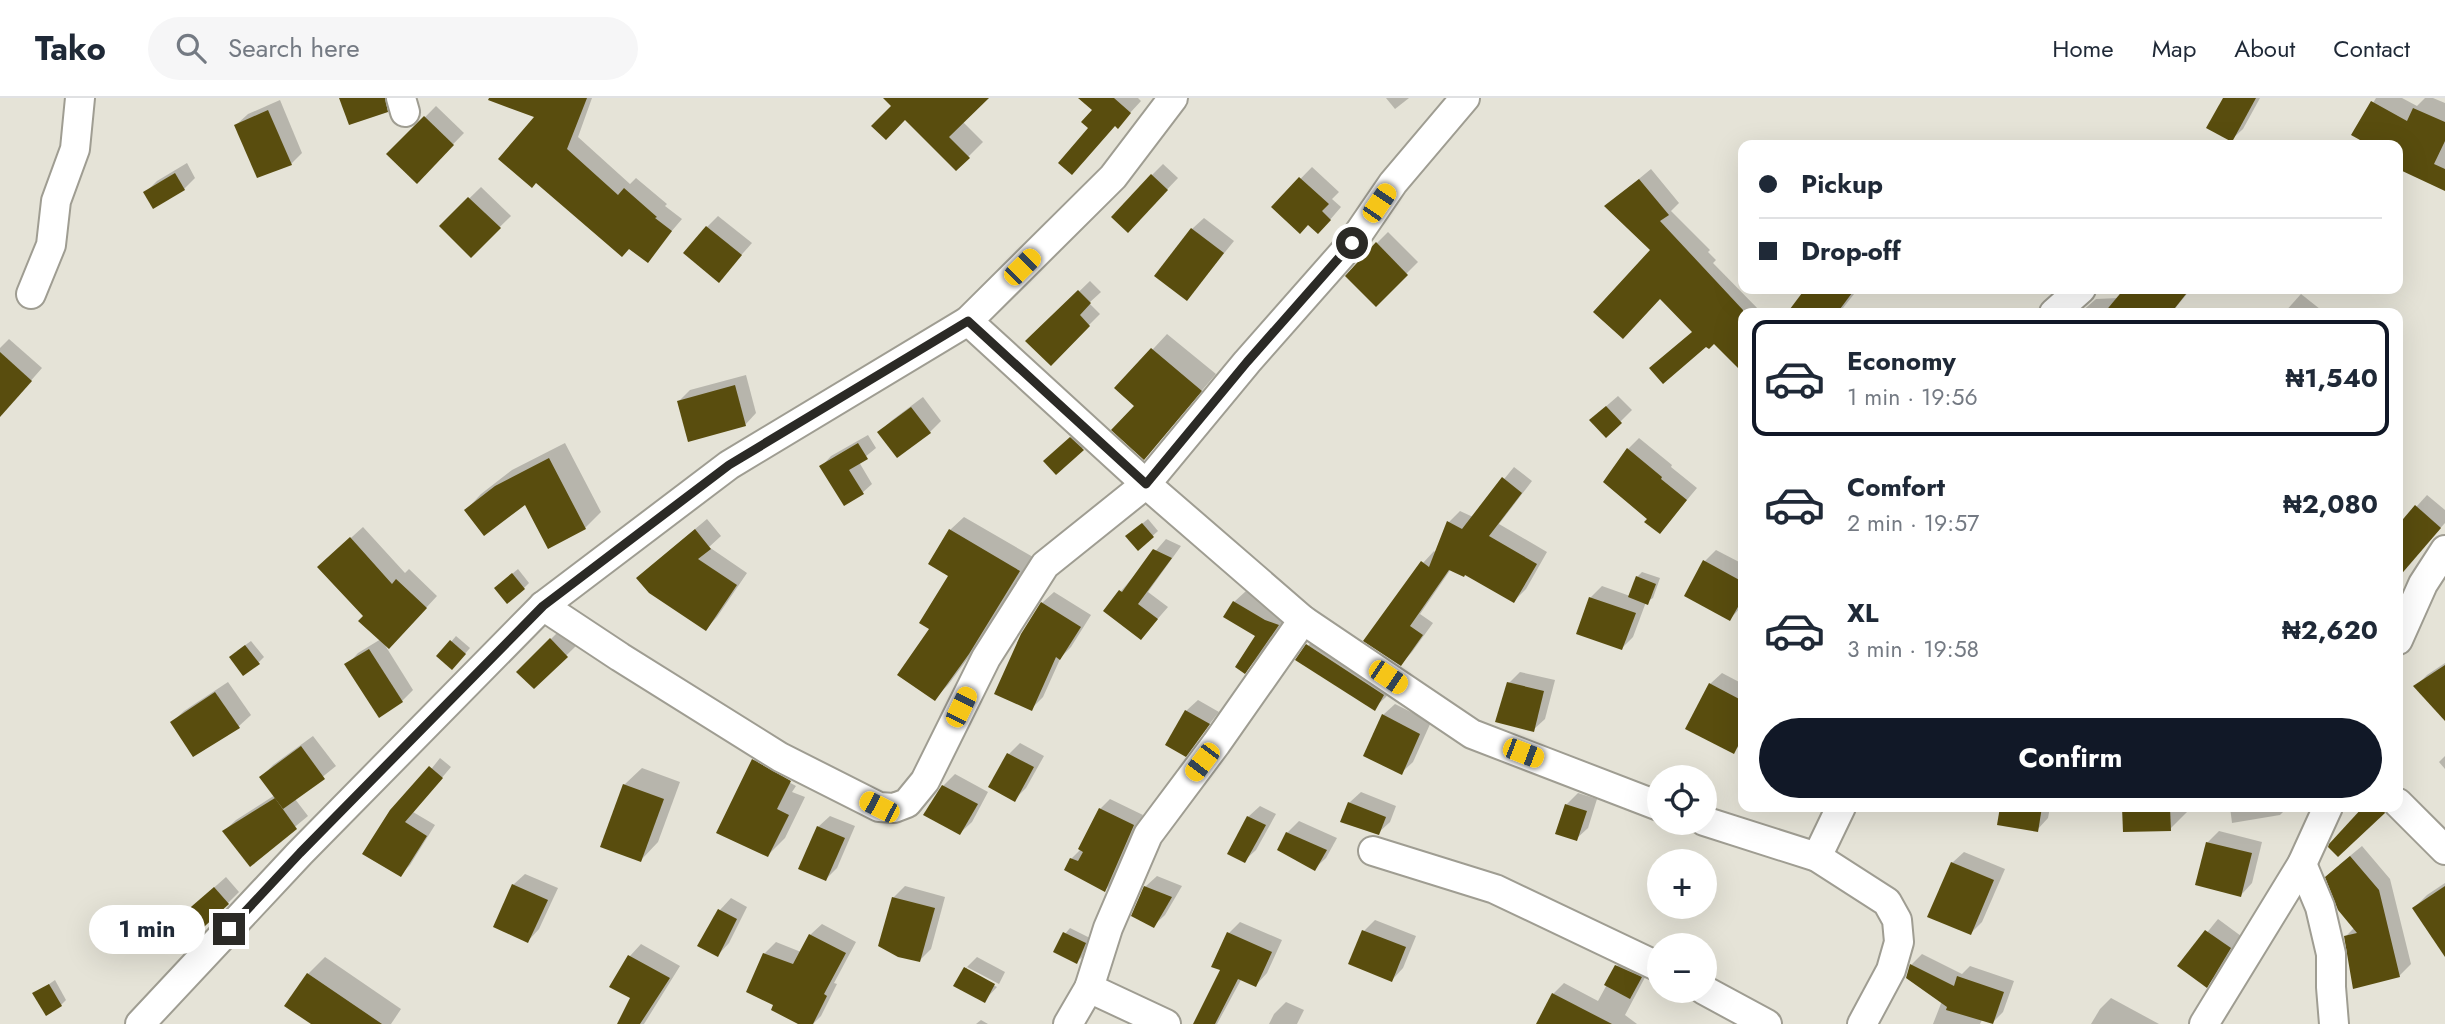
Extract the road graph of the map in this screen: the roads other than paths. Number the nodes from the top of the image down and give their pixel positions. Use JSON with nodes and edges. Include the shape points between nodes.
{"nodes":[{"id":1,"x":80,"y":98,"type":"edge"},
{"id":2,"x":1172,"y":98,"type":"edge"},
{"id":3,"x":1465,"y":98,"type":"edge"},
{"id":4,"x":31,"y":294,"type":"dead end"},
{"id":5,"x":2075,"y":294,"type":"edge"},
{"id":6,"x":2060,"y":308,"type":"edge"},
{"id":7,"x":968,"y":321,"type":"junction"},
{"id":8,"x":1146,"y":484,"type":"junction"},
{"id":9,"x":2445,"y":550,"type":"edge"},
{"id":10,"x":543,"y":606,"type":"junction"},
{"id":11,"x":1303,"y":620,"type":"junction"},
{"id":12,"x":2403,"y":629,"type":"edge"},
{"id":13,"x":1647,"y":801,"type":"edge"},
{"id":14,"x":2403,"y":808,"type":"edge"},
{"id":15,"x":1839,"y":812,"type":"edge"},
{"id":16,"x":2326,"y":812,"type":"edge"},
{"id":17,"x":1717,"y":825,"type":"edge"},
{"id":18,"x":2445,"y":850,"type":"edge"},
{"id":19,"x":1373,"y":851,"type":"dead end"},
{"id":20,"x":1817,"y":857,"type":"junction"},
{"id":21,"x":2302,"y":864,"type":"junction"},
{"id":22,"x":1647,"y":961,"type":"edge"},
{"id":23,"x":1089,"y":988,"type":"junction"},
{"id":24,"x":1717,"y":997,"type":"edge"},
{"id":25,"x":140,"y":1024,"type":"edge"},
{"id":26,"x":1068,"y":1024,"type":"edge"},
{"id":27,"x":1166,"y":1024,"type":"edge"},
{"id":28,"x":1767,"y":1024,"type":"edge"},
{"id":29,"x":1862,"y":1024,"type":"edge"},
{"id":30,"x":2204,"y":1024,"type":"edge"},
{"id":31,"x":2333,"y":1024,"type":"edge"}],
"edges":[{"from":1,"to":4,"type":"street","via":[[75,149],[57,201],[51,245]]},
{"from":2,"to":7,"type":"street","via":[[1113,177]]},
{"from":3,"to":8,"type":"street","via":[[1392,183],[1343,253]]},
{"from":5,"to":6,"type":"street"},
{"from":7,"to":8,"type":"street"},
{"from":7,"to":10,"type":"street","via":[[729,465]]},
{"from":8,"to":10,"type":"street","via":[[1045,565],[986,658],[925,781],[907,803],[894,808],[879,807],[780,757]]},
{"from":8,"to":11,"type":"street"},
{"from":9,"to":12,"type":"street"},
{"from":10,"to":25,"type":"street","via":[[300,853]]},
{"from":11,"to":13,"type":"street","via":[[1472,734]]},
{"from":11,"to":23,"type":"street","via":[[1148,835],[1108,928]]},
{"from":14,"to":18,"type":"street"},
{"from":15,"to":20,"type":"street"},
{"from":16,"to":21,"type":"street"},
{"from":17,"to":20,"type":"street"},
{"from":19,"to":22,"type":"street","via":[[1495,889]]},
{"from":20,"to":29,"type":"street","via":[[1886,902],[1896,920],[1899,942],[1891,970]]},
{"from":21,"to":30,"type":"street"},
{"from":21,"to":31,"type":"street","via":[[2332,954]]},
{"from":23,"to":26,"type":"street"},
{"from":23,"to":27,"type":"street"},
{"from":24,"to":28,"type":"street"}]}
